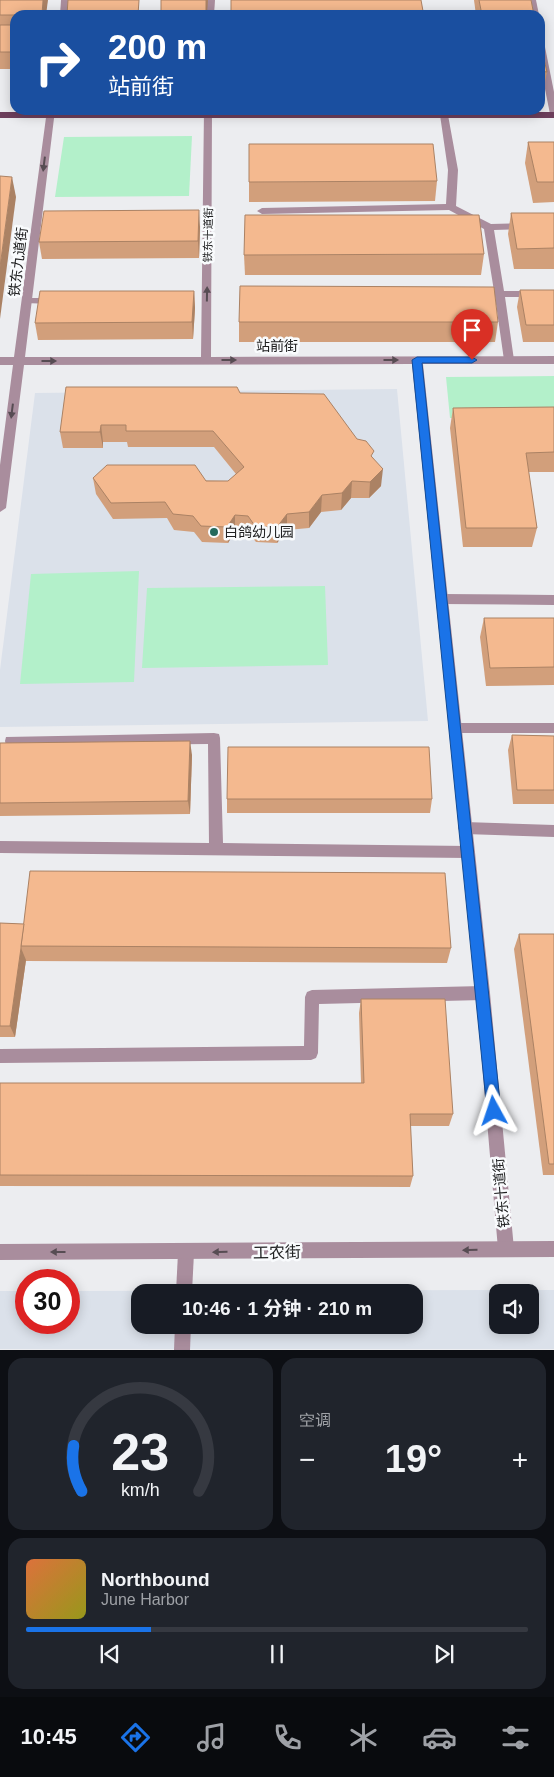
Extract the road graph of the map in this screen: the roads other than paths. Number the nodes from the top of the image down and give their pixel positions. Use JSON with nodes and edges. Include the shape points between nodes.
{"nodes":[{"id":1,"x":545,"y":68,"type":"edge"},
{"id":2,"x":554,"y":114,"type":"edge"},
{"id":3,"x":51,"y":115,"type":"edge"},
{"id":4,"x":208,"y":115,"type":"edge"},
{"id":5,"x":444,"y":115,"type":"edge"},
{"id":6,"x":451,"y":207,"type":"junction"},
{"id":7,"x":262,"y":211,"type":"dead end"},
{"id":8,"x":554,"y":225,"type":"edge"},
{"id":9,"x":489,"y":226,"type":"junction"},
{"id":10,"x":470,"y":294,"type":"edge"},
{"id":11,"x":499,"y":294,"type":"junction"},
{"id":12,"x":554,"y":294,"type":"edge"},
{"id":13,"x":27,"y":300,"type":"junction"},
{"id":14,"x":65,"y":301,"type":"edge"},
{"id":15,"x":206,"y":360,"type":"junction"},
{"id":16,"x":417,"y":360,"type":"junction"},
{"id":17,"x":509,"y":360,"type":"junction"},
{"id":18,"x":554,"y":360,"type":"edge"},
{"id":19,"x":0,"y":361,"type":"edge"},
{"id":20,"x":18,"y":361,"type":"junction"},
{"id":21,"x":0,"y":508,"type":"edge"},
{"id":22,"x":442,"y":599,"type":"junction"},
{"id":23,"x":554,"y":600,"type":"edge"},
{"id":24,"x":455,"y":728,"type":"junction"},
{"id":25,"x":554,"y":728,"type":"edge"},
{"id":26,"x":11,"y":741,"type":"edge"},
{"id":27,"x":465,"y":828,"type":"junction"},
{"id":28,"x":554,"y":831,"type":"edge"},
{"id":29,"x":0,"y":847,"type":"edge"},
{"id":30,"x":216,"y":849,"type":"junction"},
{"id":31,"x":468,"y":852,"type":"junction"},
{"id":32,"x":483,"y":992,"type":"junction"},
{"id":33,"x":0,"y":1056,"type":"edge"},
{"id":34,"x":506,"y":1249,"type":"junction"},
{"id":35,"x":554,"y":1249,"type":"edge"},
{"id":36,"x":0,"y":1252,"type":"edge"},
{"id":37,"x":186,"y":1253,"type":"junction"},
{"id":38,"x":184,"y":1284,"type":"edge"},
{"id":39,"x":183,"y":1334,"type":"edge"},
{"id":40,"x":182,"y":1350,"type":"edge"}],
"edges":[{"from":1,"to":2,"type":"street"},
{"from":3,"to":13,"type":"street","name":"铁东九道街","one_way":true,"via":[[43,214]]},
{"from":15,"to":4,"type":"street","name":"铁东十道街","one_way":true,"via":[[203,214]]},
{"from":5,"to":6,"type":"street","via":[[453,170]]},
{"from":6,"to":7,"type":"street"},
{"from":6,"to":9,"type":"street"},
{"from":8,"to":9,"type":"street"},
{"from":9,"to":11,"type":"street"},
{"from":10,"to":11,"type":"street"},
{"from":11,"to":12,"type":"street"},
{"from":11,"to":17,"type":"street"},
{"from":13,"to":14,"type":"street"},
{"from":13,"to":20,"type":"street","name":"铁东九道街"},
{"from":15,"to":16,"type":"street","name":"站前街","one_way":true},
{"from":20,"to":15,"type":"street","name":"站前街","one_way":true},
{"from":16,"to":17,"type":"street","name":"站前街"},
{"from":16,"to":22,"type":"street","name":"铁东十道街"},
{"from":17,"to":18,"type":"street","name":"站前街"},
{"from":19,"to":20,"type":"street","name":"站前街"},
{"from":20,"to":21,"type":"street","name":"铁东九道街","one_way":true},
{"from":22,"to":23,"type":"street"},
{"from":22,"to":24,"type":"street","name":"铁东十道街"},
{"from":24,"to":25,"type":"street"},
{"from":24,"to":27,"type":"street","name":"铁东十道街"},
{"from":26,"to":30,"type":"street","via":[[214,738]]},
{"from":27,"to":28,"type":"street"},
{"from":27,"to":31,"type":"street","name":"铁东十道街"},
{"from":29,"to":30,"type":"street"},
{"from":30,"to":31,"type":"street"},
{"from":31,"to":32,"type":"street","name":"铁东十道街"},
{"from":32,"to":33,"type":"street","via":[[312,997],[311,1053]]},
{"from":32,"to":34,"type":"street","name":"铁东十道街"},
{"from":34,"to":35,"type":"street","name":"工农街"},
{"from":34,"to":37,"type":"street","name":"工农街","one_way":true},
{"from":37,"to":36,"type":"street","name":"工农街","one_way":true},
{"from":37,"to":38,"type":"street"},
{"from":39,"to":40,"type":"street"}]}
